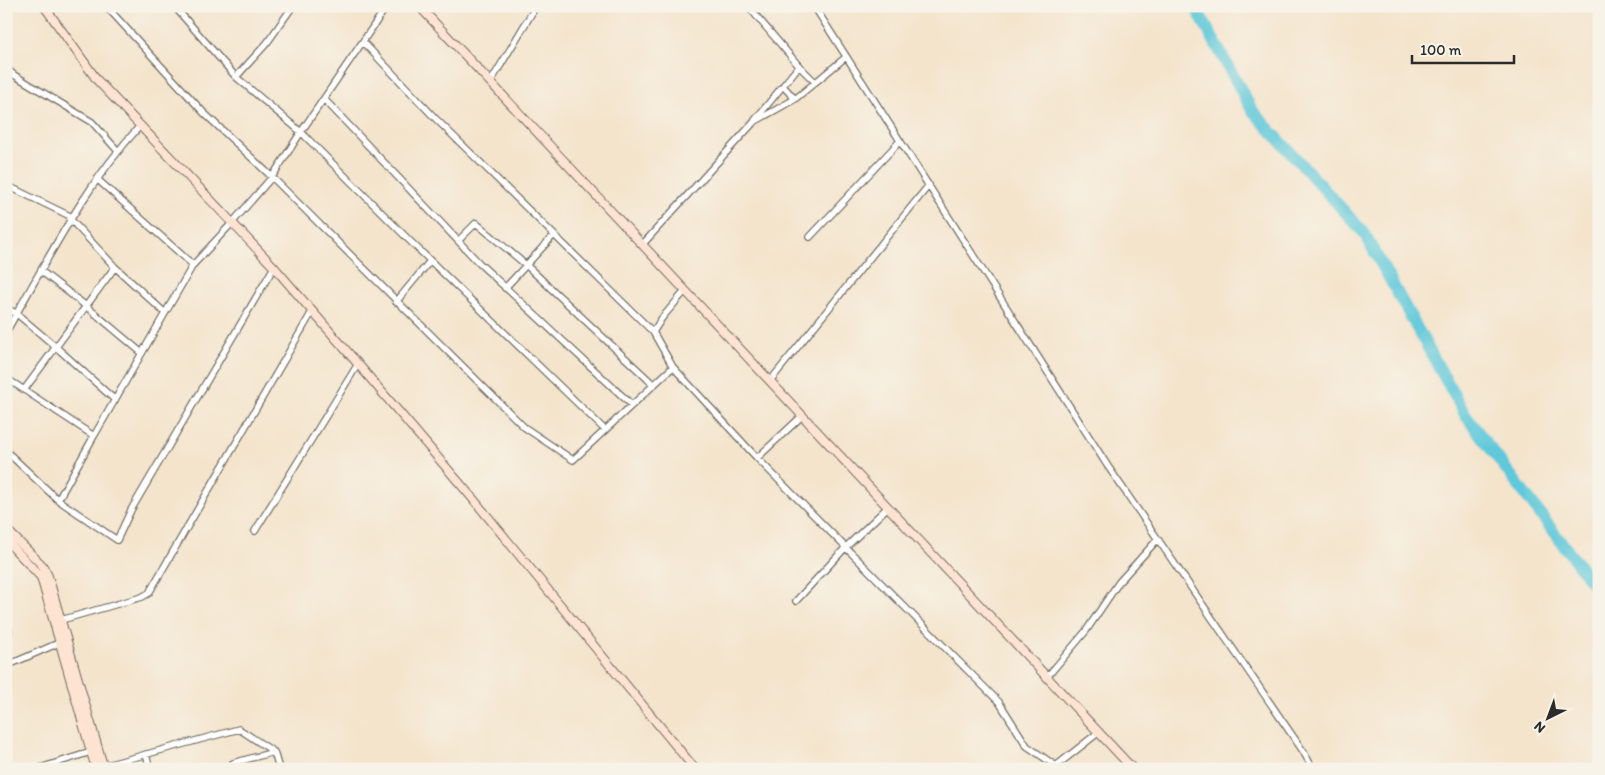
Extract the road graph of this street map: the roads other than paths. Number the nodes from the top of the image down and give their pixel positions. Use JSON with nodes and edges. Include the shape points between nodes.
{"nodes":[{"id":1,"x":44,"y":6,"type":"edge"},
{"id":2,"x":106,"y":6,"type":"edge"},
{"id":3,"x":174,"y":6,"type":"edge"},
{"id":4,"x":293,"y":6,"type":"edge"},
{"id":5,"x":387,"y":6,"type":"edge"},
{"id":6,"x":419,"y":6,"type":"edge"},
{"id":7,"x":536,"y":6,"type":"edge"},
{"id":8,"x":748,"y":6,"type":"edge"},
{"id":9,"x":814,"y":6,"type":"edge"},
{"id":10,"x":363,"y":42,"type":"junction"},
{"id":11,"x":846,"y":57,"type":"junction"},
{"id":12,"x":799,"y":66,"type":"junction"},
{"id":13,"x":6,"y":68,"type":"edge"},
{"id":14,"x":236,"y":77,"type":"junction"},
{"id":15,"x":815,"y":82,"type":"junction"},
{"id":16,"x":490,"y":83,"type":"junction"},
{"id":17,"x":783,"y":86,"type":"junction"},
{"id":18,"x":324,"y":99,"type":"junction"},
{"id":19,"x":795,"y":99,"type":"junction"},
{"id":20,"x":754,"y":122,"type":"junction"},
{"id":21,"x":140,"y":126,"type":"junction"},
{"id":22,"x":300,"y":132,"type":"junction"},
{"id":23,"x":900,"y":142,"type":"junction"},
{"id":24,"x":117,"y":150,"type":"junction"},
{"id":25,"x":272,"y":177,"type":"junction"},
{"id":26,"x":97,"y":179,"type":"junction"},
{"id":27,"x":6,"y":185,"type":"edge"},
{"id":28,"x":928,"y":186,"type":"junction"},
{"id":29,"x":71,"y":218,"type":"junction"},
{"id":30,"x":232,"y":223,"type":"junction"},
{"id":31,"x":554,"y":235,"type":"junction"},
{"id":32,"x":810,"y":237,"type":"dead end"},
{"id":33,"x":458,"y":241,"type":"junction"},
{"id":34,"x":642,"y":245,"type":"junction"},
{"id":35,"x":430,"y":261,"type":"junction"},
{"id":36,"x":192,"y":265,"type":"junction"},
{"id":37,"x":526,"y":265,"type":"junction"},
{"id":38,"x":114,"y":268,"type":"junction"},
{"id":39,"x":274,"y":268,"type":"junction"},
{"id":40,"x":41,"y":271,"type":"junction"},
{"id":41,"x":505,"y":288,"type":"junction"},
{"id":42,"x":685,"y":291,"type":"junction"},
{"id":43,"x":396,"y":302,"type":"junction"},
{"id":44,"x":86,"y":306,"type":"junction"},
{"id":45,"x":6,"y":308,"type":"edge"},
{"id":46,"x":312,"y":312,"type":"junction"},
{"id":47,"x":165,"y":313,"type":"junction"},
{"id":48,"x":16,"y":314,"type":"junction"},
{"id":49,"x":6,"y":332,"type":"edge"},
{"id":50,"x":653,"y":332,"type":"junction"},
{"id":51,"x":56,"y":347,"type":"junction"},
{"id":52,"x":142,"y":353,"type":"junction"},
{"id":53,"x":358,"y":364,"type":"junction"},
{"id":54,"x":673,"y":367,"type":"junction"},
{"id":55,"x":6,"y":378,"type":"edge"},
{"id":56,"x":770,"y":382,"type":"junction"},
{"id":57,"x":654,"y":385,"type":"junction"},
{"id":58,"x":24,"y":390,"type":"junction"},
{"id":59,"x":115,"y":400,"type":"junction"},
{"id":60,"x":632,"y":406,"type":"junction"},
{"id":61,"x":802,"y":416,"type":"junction"},
{"id":62,"x":605,"y":430,"type":"junction"},
{"id":63,"x":94,"y":436,"type":"junction"},
{"id":64,"x":6,"y":451,"type":"edge"},
{"id":65,"x":758,"y":458,"type":"junction"},
{"id":66,"x":58,"y":500,"type":"junction"},
{"id":67,"x":888,"y":507,"type":"junction"},
{"id":68,"x":6,"y":528,"type":"edge"},
{"id":69,"x":255,"y":531,"type":"dead end"},
{"id":70,"x":1158,"y":539,"type":"junction"},
{"id":71,"x":6,"y":540,"type":"edge"},
{"id":72,"x":846,"y":547,"type":"junction"},
{"id":73,"x":796,"y":601,"type":"dead end"},
{"id":74,"x":61,"y":620,"type":"junction"},
{"id":75,"x":63,"y":641,"type":"junction"},
{"id":76,"x":6,"y":666,"type":"edge"},
{"id":77,"x":1047,"y":676,"type":"junction"},
{"id":78,"x":1099,"y":732,"type":"junction"},
{"id":79,"x":95,"y":751,"type":"junction"},
{"id":80,"x":274,"y":752,"type":"junction"},
{"id":81,"x":146,"y":754,"type":"junction"},
{"id":82,"x":101,"y":768,"type":"edge"},
{"id":83,"x":37,"y":769,"type":"edge"},
{"id":84,"x":150,"y":769,"type":"edge"},
{"id":85,"x":234,"y":769,"type":"edge"},
{"id":86,"x":279,"y":769,"type":"edge"},
{"id":87,"x":695,"y":769,"type":"edge"},
{"id":88,"x":1133,"y":769,"type":"edge"},
{"id":89,"x":1313,"y":769,"type":"edge"}],
"edges":[{"from":1,"to":21,"type":"street","via":[[97,80]]},
{"from":2,"to":25,"type":"street","via":[[204,113]]},
{"from":3,"to":14,"type":"street"},
{"from":4,"to":14,"type":"street","via":[[267,43]]},
{"from":5,"to":10,"type":"street"},
{"from":6,"to":16,"type":"street"},
{"from":7,"to":16,"type":"street"},
{"from":8,"to":12,"type":"street"},
{"from":9,"to":11,"type":"street"},
{"from":10,"to":18,"type":"street"},
{"from":10,"to":31,"type":"street"},
{"from":11,"to":15,"type":"street"},
{"from":11,"to":23,"type":"street"},
{"from":12,"to":15,"type":"street"},
{"from":12,"to":17,"type":"street"},
{"from":13,"to":24,"type":"street","via":[[92,122]]},
{"from":14,"to":22,"type":"street"},
{"from":15,"to":19,"type":"street"},
{"from":16,"to":34,"type":"street"},
{"from":17,"to":19,"type":"street"},
{"from":17,"to":20,"type":"street"},
{"from":18,"to":22,"type":"street"},
{"from":18,"to":33,"type":"street"},
{"from":19,"to":20,"type":"street"},
{"from":20,"to":34,"type":"street"},
{"from":21,"to":24,"type":"street"},
{"from":21,"to":30,"type":"street"},
{"from":22,"to":25,"type":"street"},
{"from":22,"to":35,"type":"street"},
{"from":23,"to":28,"type":"street"},
{"from":23,"to":32,"type":"street"},
{"from":24,"to":26,"type":"street"},
{"from":25,"to":30,"type":"street"},
{"from":25,"to":43,"type":"street"},
{"from":26,"to":29,"type":"street"},
{"from":26,"to":36,"type":"street"},
{"from":27,"to":29,"type":"street"},
{"from":28,"to":56,"type":"street"},
{"from":28,"to":70,"type":"street"},
{"from":29,"to":38,"type":"street"},
{"from":29,"to":40,"type":"street"},
{"from":30,"to":36,"type":"street"},
{"from":30,"to":39,"type":"street"},
{"from":31,"to":37,"type":"street"},
{"from":31,"to":50,"type":"street"},
{"from":33,"to":37,"type":"street","via":[[476,222]]},
{"from":33,"to":41,"type":"street"},
{"from":34,"to":42,"type":"street"},
{"from":35,"to":43,"type":"street"},
{"from":35,"to":62,"type":"street"},
{"from":36,"to":47,"type":"street"},
{"from":37,"to":41,"type":"street"},
{"from":37,"to":57,"type":"street"},
{"from":38,"to":44,"type":"street"},
{"from":38,"to":47,"type":"street"},
{"from":39,"to":46,"type":"street"},
{"from":39,"to":66,"type":"street","via":[[116,540]]},
{"from":40,"to":44,"type":"street"},
{"from":40,"to":48,"type":"street"},
{"from":41,"to":60,"type":"street"},
{"from":42,"to":50,"type":"street"},
{"from":42,"to":56,"type":"street"},
{"from":43,"to":62,"type":"street","via":[[524,428],[573,460]]},
{"from":44,"to":51,"type":"street"},
{"from":44,"to":52,"type":"street"},
{"from":45,"to":48,"type":"street"},
{"from":46,"to":53,"type":"street"},
{"from":46,"to":74,"type":"street","via":[[149,593]]},
{"from":47,"to":52,"type":"street"},
{"from":48,"to":49,"type":"street"},
{"from":48,"to":51,"type":"street"},
{"from":50,"to":54,"type":"street"},
{"from":51,"to":58,"type":"street"},
{"from":51,"to":59,"type":"street"},
{"from":52,"to":59,"type":"street"},
{"from":53,"to":69,"type":"street"},
{"from":53,"to":87,"type":"street"},
{"from":54,"to":57,"type":"street"},
{"from":54,"to":65,"type":"street"},
{"from":55,"to":58,"type":"street"},
{"from":56,"to":61,"type":"street"},
{"from":57,"to":60,"type":"street"},
{"from":58,"to":63,"type":"street"},
{"from":59,"to":63,"type":"street"},
{"from":60,"to":62,"type":"street"},
{"from":61,"to":65,"type":"street"},
{"from":61,"to":67,"type":"street"},
{"from":63,"to":66,"type":"street"},
{"from":64,"to":66,"type":"street"},
{"from":65,"to":72,"type":"street"},
{"from":67,"to":72,"type":"street"},
{"from":67,"to":77,"type":"street"},
{"from":68,"to":74,"type":"street","via":[[42,565]]},
{"from":70,"to":77,"type":"street","via":[[1119,582],[1086,631]]},
{"from":70,"to":89,"type":"street","via":[[1304,751]]},
{"from":71,"to":75,"type":"street","via":[[40,577]]},
{"from":72,"to":73,"type":"street"},
{"from":72,"to":78,"type":"street","via":[[999,702],[1027,746],[1056,766]]},
{"from":74,"to":75,"type":"street"},
{"from":75,"to":76,"type":"street"},
{"from":75,"to":79,"type":"street"},
{"from":77,"to":78,"type":"street"},
{"from":78,"to":88,"type":"street"},
{"from":79,"to":82,"type":"street"},
{"from":79,"to":83,"type":"street"},
{"from":80,"to":81,"type":"street","via":[[239,728]]},
{"from":80,"to":85,"type":"street","via":[[232,763]]},
{"from":80,"to":86,"type":"street"},
{"from":81,"to":82,"type":"street"},
{"from":81,"to":84,"type":"street"}]}
